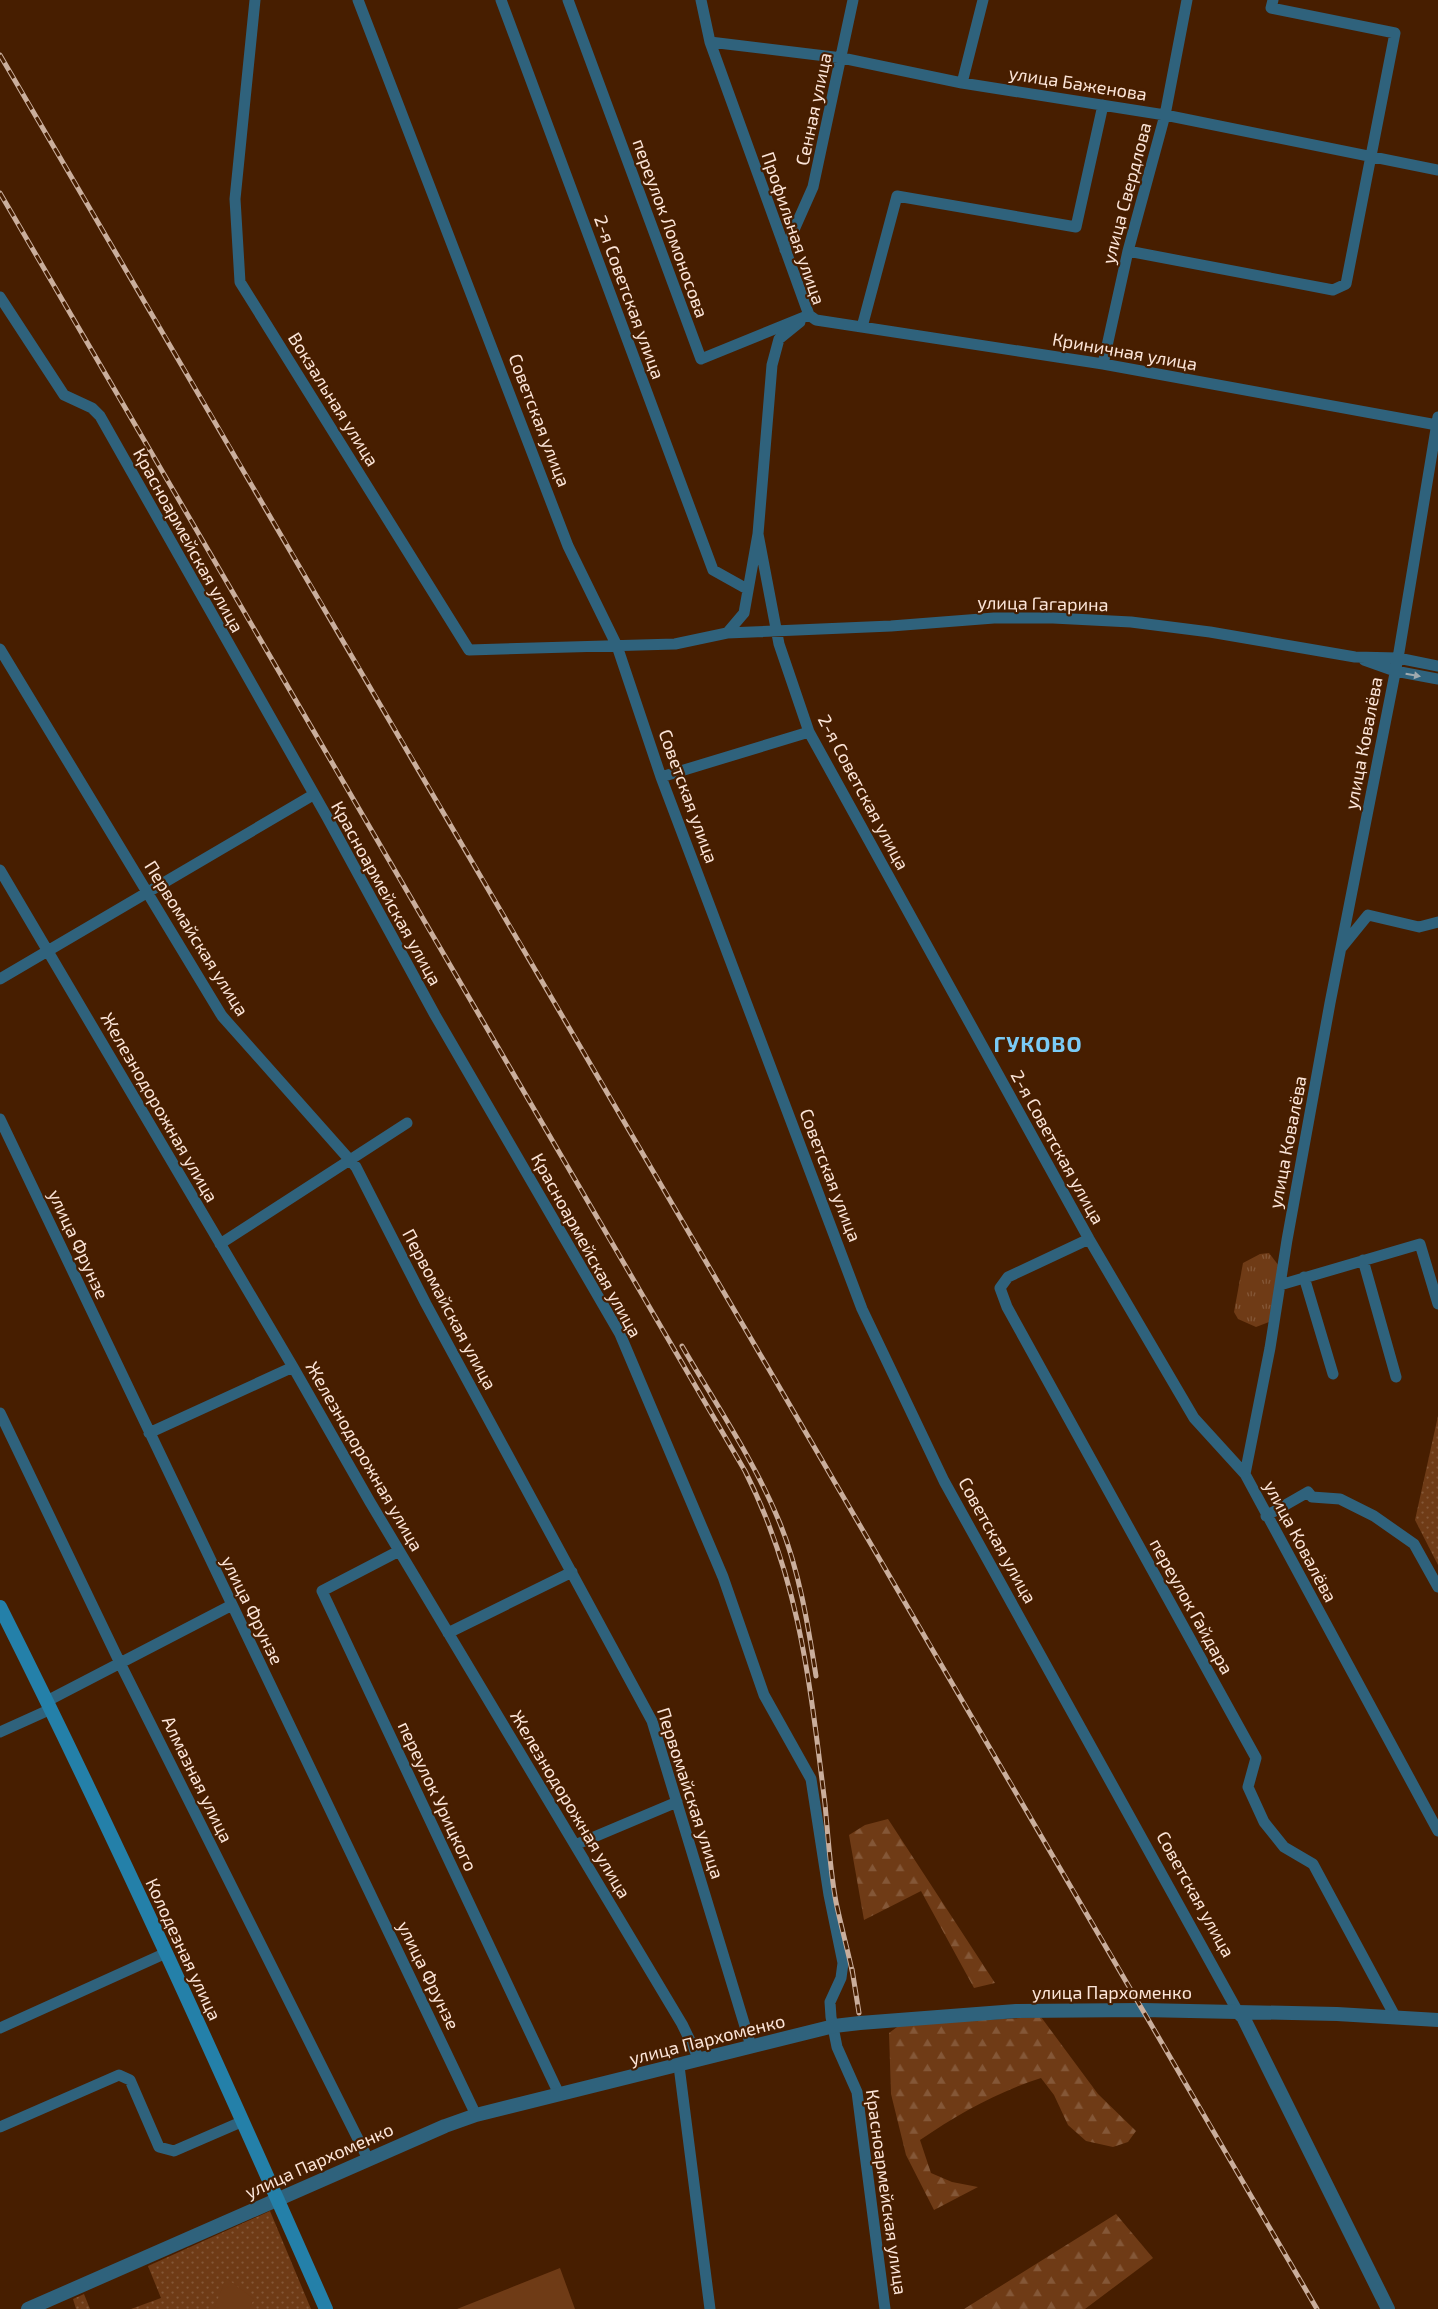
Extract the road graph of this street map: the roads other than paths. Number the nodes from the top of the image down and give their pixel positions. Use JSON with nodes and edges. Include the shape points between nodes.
{"nodes":[{"id":1,"x":255,"y":0,"type":"edge"},
{"id":2,"x":358,"y":0,"type":"edge"},
{"id":3,"x":501,"y":0,"type":"edge"},
{"id":4,"x":568,"y":0,"type":"edge"},
{"id":5,"x":700,"y":0,"type":"edge"},
{"id":6,"x":853,"y":0,"type":"edge"},
{"id":7,"x":982,"y":0,"type":"edge"},
{"id":8,"x":1187,"y":0,"type":"edge"},
{"id":9,"x":1273,"y":0,"type":"edge"},
{"id":10,"x":710,"y":42,"type":"junction"},
{"id":11,"x":842,"y":58,"type":"junction"},
{"id":12,"x":962,"y":83,"type":"junction"},
{"id":13,"x":1103,"y":105,"type":"junction"},
{"id":14,"x":1165,"y":115,"type":"junction"},
{"id":15,"x":1371,"y":157,"type":"junction"},
{"id":16,"x":1438,"y":170,"type":"edge"},
{"id":17,"x":785,"y":250,"type":"junction"},
{"id":18,"x":1128,"y":251,"type":"junction"},
{"id":19,"x":0,"y":297,"type":"edge"},
{"id":20,"x":809,"y":315,"type":"junction"},
{"id":21,"x":862,"y":327,"type":"junction"},
{"id":22,"x":1103,"y":364,"type":"junction"},
{"id":23,"x":1437,"y":421,"type":"edge"},
{"id":24,"x":758,"y":534,"type":"junction"},
{"id":25,"x":747,"y":588,"type":"junction"},
{"id":26,"x":777,"y":631,"type":"junction"},
{"id":27,"x":727,"y":633,"type":"junction"},
{"id":28,"x":618,"y":646,"type":"junction"},
{"id":29,"x":0,"y":649,"type":"edge"},
{"id":30,"x":1356,"y":657,"type":"junction"},
{"id":31,"x":1398,"y":658,"type":"junction"},
{"id":32,"x":1438,"y":666,"type":"edge"},
{"id":33,"x":1395,"y":671,"type":"junction"},
{"id":34,"x":1438,"y":679,"type":"edge"},
{"id":35,"x":810,"y":732,"type":"junction"},
{"id":36,"x":661,"y":777,"type":"junction"},
{"id":37,"x":312,"y":795,"type":"junction"},
{"id":38,"x":0,"y":870,"type":"edge"},
{"id":39,"x":147,"y":893,"type":"junction"},
{"id":40,"x":1438,"y":922,"type":"edge"},
{"id":41,"x":1341,"y":948,"type":"junction"},
{"id":42,"x":48,"y":951,"type":"junction"},
{"id":43,"x":0,"y":979,"type":"edge"},
{"id":44,"x":0,"y":1119,"type":"edge"},
{"id":45,"x":407,"y":1123,"type":"dead end"},
{"id":46,"x":350,"y":1160,"type":"junction"},
{"id":47,"x":1088,"y":1239,"type":"junction"},
{"id":48,"x":220,"y":1244,"type":"junction"},
{"id":49,"x":1363,"y":1260,"type":"junction"},
{"id":50,"x":1304,"y":1277,"type":"junction"},
{"id":51,"x":1280,"y":1285,"type":"junction"},
{"id":52,"x":1438,"y":1304,"type":"edge"},
{"id":53,"x":293,"y":1367,"type":"junction"},
{"id":54,"x":1332,"y":1374,"type":"dead end"},
{"id":55,"x":1396,"y":1377,"type":"dead end"},
{"id":56,"x":0,"y":1413,"type":"edge"},
{"id":57,"x":149,"y":1432,"type":"junction"},
{"id":58,"x":1246,"y":1474,"type":"junction"},
{"id":59,"x":1266,"y":1516,"type":"junction"},
{"id":60,"x":399,"y":1551,"type":"junction"},
{"id":61,"x":572,"y":1572,"type":"junction"},
{"id":62,"x":1438,"y":1587,"type":"edge"},
{"id":63,"x":232,"y":1606,"type":"junction"},
{"id":64,"x":0,"y":1607,"type":"edge"},
{"id":65,"x":448,"y":1633,"type":"junction"},
{"id":66,"x":120,"y":1663,"type":"junction"},
{"id":67,"x":49,"y":1705,"type":"junction"},
{"id":68,"x":0,"y":1732,"type":"edge"},
{"id":69,"x":677,"y":1802,"type":"junction"},
{"id":70,"x":1438,"y":1831,"type":"edge"},
{"id":71,"x":575,"y":1845,"type":"junction"},
{"id":72,"x":166,"y":1953,"type":"junction"},
{"id":73,"x":1238,"y":2012,"type":"junction"},
{"id":74,"x":1396,"y":2018,"type":"junction"},
{"id":75,"x":1438,"y":2020,"type":"edge"},
{"id":76,"x":834,"y":2026,"type":"junction"},
{"id":77,"x":0,"y":2028,"type":"edge"},
{"id":78,"x":751,"y":2046,"type":"junction"},
{"id":79,"x":699,"y":2059,"type":"junction"},
{"id":80,"x":680,"y":2066,"type":"junction"},
{"id":81,"x":559,"y":2094,"type":"junction"},
{"id":82,"x":476,"y":2115,"type":"junction"},
{"id":83,"x":241,"y":2122,"type":"junction"},
{"id":84,"x":0,"y":2127,"type":"edge"},
{"id":85,"x":368,"y":2159,"type":"junction"},
{"id":86,"x":277,"y":2198,"type":"junction"},
{"id":87,"x":28,"y":2309,"type":"edge"},
{"id":88,"x":326,"y":2309,"type":"edge"},
{"id":89,"x":710,"y":2309,"type":"edge"},
{"id":90,"x":885,"y":2309,"type":"edge"},
{"id":91,"x":1388,"y":2309,"type":"edge"}],
"edges":[{"from":1,"to":28,"type":"street","name":"Вокзальная улица","via":[[235,199],[240,282],[469,650]]},
{"from":2,"to":28,"type":"street","name":"Советская улица","via":[[568,546]]},
{"from":3,"to":25,"type":"street","name":"2-я Советская улица","via":[[713,570]]},
{"from":4,"to":20,"type":"street","name":"переулок Ломоносова","via":[[701,359]]},
{"from":5,"to":10,"type":"street","name":"Профильная улица"},
{"from":6,"to":11,"type":"street","name":"Сенная улица"},
{"from":7,"to":12,"type":"street"},
{"from":8,"to":14,"type":"street","name":"улица Свердлова"},
{"from":9,"to":15,"type":"street","via":[[1271,8],[1395,33]]},
{"from":10,"to":11,"type":"street","name":"улица Баженова"},
{"from":10,"to":17,"type":"street","name":"Профильная улица"},
{"from":11,"to":12,"type":"street","name":"улица Баженова"},
{"from":11,"to":17,"type":"street","name":"Сенная улица","via":[[813,187]]},
{"from":12,"to":13,"type":"street","name":"улица Баженова"},
{"from":13,"to":14,"type":"street","name":"улица Баженова"},
{"from":13,"to":21,"type":"street","via":[[1076,227],[897,196]]},
{"from":14,"to":15,"type":"street","name":"улица Баженова"},
{"from":14,"to":18,"type":"street","name":"улица Свердлова"},
{"from":15,"to":16,"type":"street","name":"улица Баженова"},
{"from":15,"to":18,"type":"street","via":[[1346,284],[1333,290]]},
{"from":17,"to":20,"type":"street","name":"Профильная улица"},
{"from":18,"to":22,"type":"street","name":"улица Свердлова"},
{"from":19,"to":37,"type":"street","name":"Красноармейская улица","via":[[64,395],[92,408],[100,416]]},
{"from":20,"to":21,"type":"street","name":"Криничная улица","via":[[816,320]]},
{"from":20,"to":24,"type":"street","name":"Профильная улица","via":[[779,339],[772,365]]},
{"from":21,"to":22,"type":"street","name":"Криничная улица"},
{"from":22,"to":23,"type":"street","name":"Криничная улица"},
{"from":23,"to":31,"type":"street","name":"улица Ковалёва"},
{"from":24,"to":25,"type":"street","name":"Профильная улица"},
{"from":24,"to":26,"type":"street","name":"2-я Советская улица"},
{"from":25,"to":27,"type":"street","name":"Профильная улица","via":[[744,613]]},
{"from":26,"to":27,"type":"street","name":"улица Гагарина"},
{"from":26,"to":30,"type":"street","name":"улица Гагарина","via":[[994,618],[1053,618],[1132,622],[1210,632]]},
{"from":26,"to":35,"type":"street","name":"2-я Советская улица"},
{"from":27,"to":28,"type":"street","name":"улица Гагарина","via":[[675,644]]},
{"from":28,"to":36,"type":"street","name":"Советская улица"},
{"from":29,"to":39,"type":"street","name":"Первомайская улица"},
{"from":30,"to":31,"type":"street","name":"улица Гагарина"},
{"from":30,"to":33,"type":"street","name":"улица Гагарина"},
{"from":31,"to":32,"type":"street","name":"улица Гагарина"},
{"from":31,"to":33,"type":"street","name":"улица Ковалёва"},
{"from":33,"to":34,"type":"street","name":"улица Гагарина","one_way":true},
{"from":33,"to":41,"type":"street","name":"улица Ковалёва"},
{"from":35,"to":36,"type":"street"},
{"from":35,"to":47,"type":"street","name":"2-я Советская улица"},
{"from":36,"to":73,"type":"street","name":"Советская улица","via":[[862,1309],[944,1482]]},
{"from":37,"to":39,"type":"street"},
{"from":37,"to":76,"type":"street","name":"Красноармейская улица","via":[[620,1334],[723,1577],[764,1695],[811,1779],[829,1895],[844,1963],[830,2002]]},
{"from":38,"to":42,"type":"street","name":"Железнодорожная улица"},
{"from":39,"to":42,"type":"street"},
{"from":39,"to":46,"type":"street","name":"Первомайская улица","via":[[222,1016]]},
{"from":40,"to":41,"type":"street","via":[[1419,927],[1368,915]]},
{"from":41,"to":51,"type":"street","name":"улица Ковалёва"},
{"from":42,"to":43,"type":"street"},
{"from":42,"to":48,"type":"street","name":"Железнодорожная улица"},
{"from":44,"to":57,"type":"street","name":"улица Фрунзе"},
{"from":45,"to":46,"type":"street"},
{"from":46,"to":48,"type":"street"},
{"from":46,"to":61,"type":"street","name":"Первомайская улица"},
{"from":47,"to":58,"type":"street","name":"2-я Советская улица","via":[[1194,1418]]},
{"from":47,"to":74,"type":"street","name":"переулок Гайдара","via":[[1008,1278],[1000,1288],[1256,1758],[1248,1787],[1264,1822],[1284,1848],[1313,1864]]},
{"from":48,"to":53,"type":"street","name":"Железнодорожная улица"},
{"from":49,"to":50,"type":"street"},
{"from":49,"to":52,"type":"street","via":[[1420,1244]]},
{"from":49,"to":55,"type":"street"},
{"from":50,"to":51,"type":"street"},
{"from":50,"to":54,"type":"street"},
{"from":51,"to":58,"type":"street","name":"улица Ковалёва"},
{"from":53,"to":57,"type":"street"},
{"from":53,"to":60,"type":"street","name":"Железнодорожная улица"},
{"from":56,"to":66,"type":"street","name":"Алмазная улица"},
{"from":57,"to":63,"type":"street","name":"улица Фрунзе"},
{"from":58,"to":59,"type":"street","name":"улица Ковалёва"},
{"from":59,"to":62,"type":"street","via":[[1308,1492],[1312,1497],[1340,1498],[1374,1516],[1414,1544]]},
{"from":59,"to":70,"type":"street","name":"улица Ковалёва"},
{"from":60,"to":65,"type":"street","name":"Железнодорожная улица"},
{"from":60,"to":81,"type":"street","name":"переулок Урицкого","via":[[322,1592]]},
{"from":61,"to":65,"type":"street"},
{"from":61,"to":69,"type":"street","name":"Первомайская улица","via":[[652,1721]]},
{"from":63,"to":66,"type":"street"},
{"from":63,"to":82,"type":"street","name":"улица Фрунзе"},
{"from":64,"to":67,"type":"main road","name":"Колодезная улица"},
{"from":65,"to":71,"type":"street","name":"Железнодорожная улица"},
{"from":66,"to":67,"type":"street"},
{"from":66,"to":85,"type":"street","name":"Алмазная улица"},
{"from":67,"to":68,"type":"street"},
{"from":67,"to":72,"type":"main road","name":"Колодезная улица"},
{"from":69,"to":71,"type":"street"},
{"from":69,"to":78,"type":"street","name":"Первомайская улица"},
{"from":71,"to":79,"type":"street","name":"Железнодорожная улица","via":[[682,2024]]},
{"from":72,"to":77,"type":"street"},
{"from":72,"to":83,"type":"main road","name":"Колодезная улица"},
{"from":73,"to":74,"type":"street","name":"улица Пархоменко"},
{"from":73,"to":76,"type":"street","name":"улица Пархоменко","via":[[1016,2011]]},
{"from":73,"to":91,"type":"street","name":"Советская улица"},
{"from":74,"to":75,"type":"street","name":"улица Пархоменко"},
{"from":76,"to":78,"type":"street","name":"улица Пархоменко"},
{"from":76,"to":90,"type":"street","name":"Красноармейская улица","via":[[837,2046],[856,2092]]},
{"from":78,"to":79,"type":"street","name":"улица Пархоменко"},
{"from":79,"to":80,"type":"street","name":"улица Пархоменко"},
{"from":80,"to":81,"type":"street","name":"улица Пархоменко"},
{"from":80,"to":89,"type":"street"},
{"from":81,"to":82,"type":"street","name":"улица Пархоменко"},
{"from":82,"to":85,"type":"street","name":"улица Пархоменко"},
{"from":83,"to":84,"type":"street","via":[[174,2150],[159,2147],[130,2080],[118,2075]]},
{"from":83,"to":86,"type":"main road","name":"Колодезная улица"},
{"from":85,"to":86,"type":"street","name":"улица Пархоменко"},
{"from":86,"to":87,"type":"street","name":"улица Пархоменко"},
{"from":86,"to":88,"type":"main road","name":"Колодезная улица"}]}
